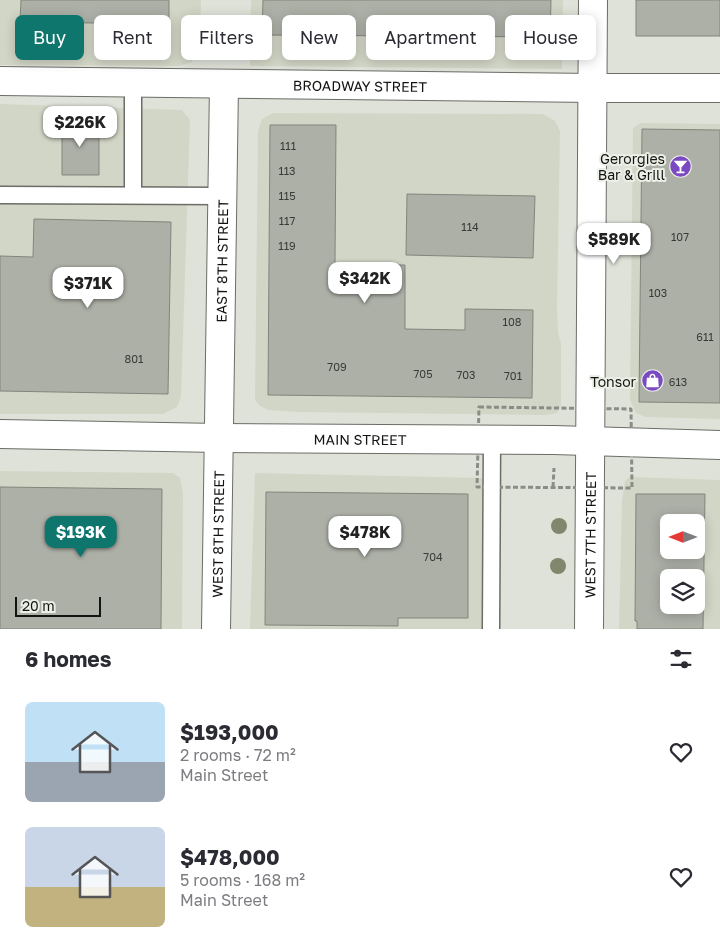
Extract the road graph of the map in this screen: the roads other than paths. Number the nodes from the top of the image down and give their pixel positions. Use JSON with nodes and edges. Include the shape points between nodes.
{"nodes":[{"id":1,"x":594,"y":0,"type":"edge"},
{"id":2,"x":0,"y":81,"type":"edge"},
{"id":3,"x":133,"y":83,"type":"junction"},
{"id":4,"x":224,"y":84,"type":"junction"},
{"id":5,"x":594,"y":88,"type":"junction"},
{"id":6,"x":720,"y":88,"type":"edge"},
{"id":7,"x":0,"y":195,"type":"edge"},
{"id":8,"x":133,"y":195,"type":"junction"},
{"id":9,"x":223,"y":196,"type":"junction"},
{"id":10,"x":0,"y":434,"type":"edge"},
{"id":11,"x":219,"y":438,"type":"junction"},
{"id":12,"x":492,"y":440,"type":"junction"},
{"id":13,"x":591,"y":441,"type":"junction"},
{"id":14,"x":720,"y":446,"type":"edge"},
{"id":15,"x":216,"y":629,"type":"edge"},
{"id":16,"x":490,"y":629,"type":"edge"},
{"id":17,"x":589,"y":629,"type":"edge"}],
"edges":[{"from":1,"to":5,"type":"street","name":"WEST 7TH STREET"},
{"from":2,"to":3,"type":"street","name":"BROADWAY STREET"},
{"from":3,"to":4,"type":"street","name":"BROADWAY STREET"},
{"from":3,"to":8,"type":"lane"},
{"from":4,"to":5,"type":"street","name":"BROADWAY STREET"},
{"from":4,"to":9,"type":"street","name":"EAST 8TH STREET"},
{"from":5,"to":6,"type":"street","name":"BROADWAY STREET"},
{"from":5,"to":13,"type":"street","name":"WEST 7TH STREET"},
{"from":7,"to":8,"type":"lane"},
{"from":8,"to":9,"type":"lane"},
{"from":9,"to":11,"type":"street","name":"EAST 8TH STREET"},
{"from":10,"to":11,"type":"street","name":"MAIN STREET"},
{"from":11,"to":12,"type":"street","name":"MAIN STREET"},
{"from":11,"to":15,"type":"street","name":"WEST 8TH STREET"},
{"from":12,"to":13,"type":"street","name":"MAIN STREET"},
{"from":12,"to":16,"type":"lane"},
{"from":13,"to":14,"type":"street","name":"MAIN STREET"},
{"from":13,"to":17,"type":"street","name":"WEST 7TH STREET"}]}
